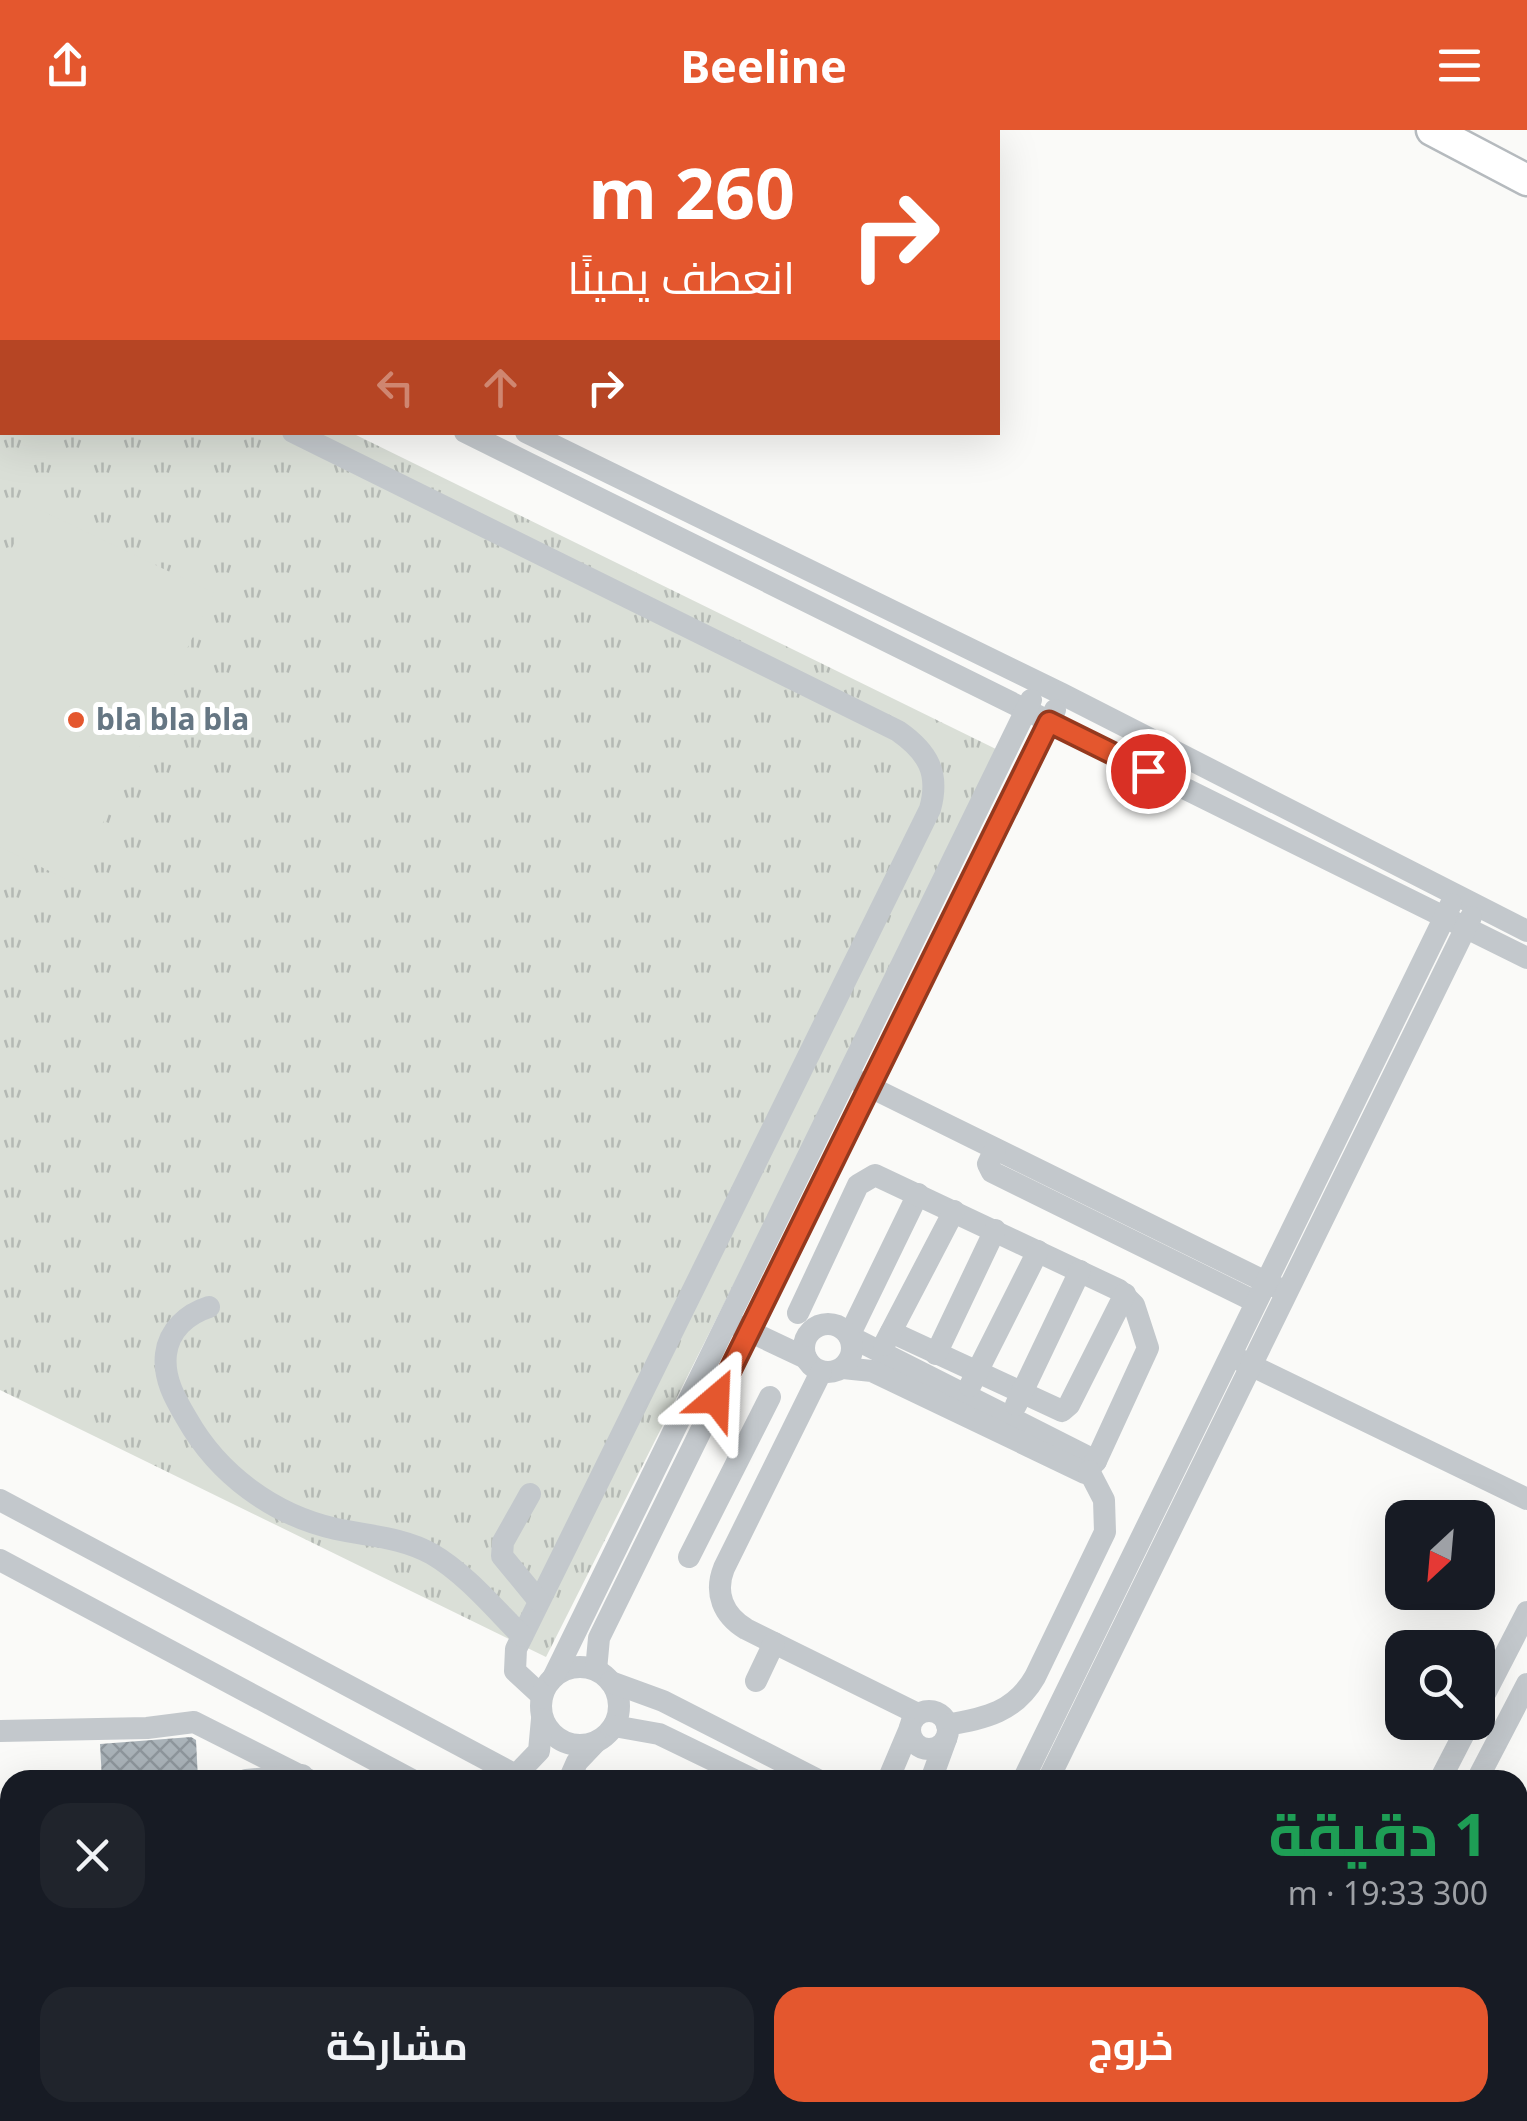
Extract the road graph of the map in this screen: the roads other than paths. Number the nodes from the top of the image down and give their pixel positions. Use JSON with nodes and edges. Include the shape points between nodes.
{"nodes":[{"id":1,"x":1432,"y":130,"type":"edge"},
{"id":2,"x":1527,"y":180,"type":"edge"},
{"id":3,"x":299,"y":435,"type":"edge"},
{"id":4,"x":471,"y":435,"type":"edge"},
{"id":5,"x":532,"y":435,"type":"edge"},
{"id":6,"x":1040,"y":683,"type":"junction"},
{"id":7,"x":1062,"y":694,"type":"junction"},
{"id":8,"x":1026,"y":711,"type":"junction"},
{"id":9,"x":1049,"y":722,"type":"junction"},
{"id":10,"x":1460,"y":912,"type":"junction"},
{"id":11,"x":1527,"y":931,"type":"edge"},
{"id":12,"x":1527,"y":958,"type":"edge"},
{"id":13,"x":848,"y":1076,"type":"junction"},
{"id":14,"x":870,"y":1087,"type":"junction"},
{"id":15,"x":918,"y":1194,"type":"junction"},
{"id":16,"x":954,"y":1211,"type":"junction"},
{"id":17,"x":994,"y":1230,"type":"junction"},
{"id":18,"x":1038,"y":1251,"type":"junction"},
{"id":19,"x":1080,"y":1271,"type":"junction"},
{"id":20,"x":744,"y":1287,"type":"junction"},
{"id":21,"x":1269,"y":1292,"type":"junction"},
{"id":22,"x":1125,"y":1294,"type":"junction"},
{"id":23,"x":766,"y":1298,"type":"junction"},
{"id":24,"x":210,"y":1307,"type":"dead end"},
{"id":25,"x":798,"y":1313,"type":"junction"},
{"id":26,"x":823,"y":1324,"type":"junction"},
{"id":27,"x":739,"y":1326,"type":"junction"},
{"id":28,"x":891,"y":1332,"type":"junction"},
{"id":29,"x":850,"y":1336,"type":"junction"},
{"id":30,"x":880,"y":1354,"type":"junction"},
{"id":31,"x":936,"y":1354,"type":"junction"},
{"id":32,"x":1240,"y":1360,"type":"junction"},
{"id":33,"x":823,"y":1366,"type":"junction"},
{"id":34,"x":976,"y":1374,"type":"junction"},
{"id":35,"x":1020,"y":1395,"type":"junction"},
{"id":36,"x":965,"y":1396,"type":"junction"},
{"id":37,"x":770,"y":1397,"type":"dead end"},
{"id":38,"x":757,"y":1424,"type":"junction"},
{"id":39,"x":1005,"y":1427,"type":"junction"},
{"id":40,"x":788,"y":1439,"type":"junction"},
{"id":41,"x":1093,"y":1466,"type":"junction"},
{"id":42,"x":530,"y":1494,"type":"dead end"},
{"id":43,"x":1527,"y":1499,"type":"edge"},
{"id":44,"x":0,"y":1500,"type":"edge"},
{"id":45,"x":708,"y":1521,"type":"junction"},
{"id":46,"x":740,"y":1536,"type":"junction"},
{"id":47,"x":689,"y":1558,"type":"dead end"},
{"id":48,"x":0,"y":1560,"type":"edge"},
{"id":49,"x":539,"y":1601,"type":"junction"},
{"id":50,"x":1527,"y":1612,"type":"edge"},
{"id":51,"x":522,"y":1636,"type":"junction"},
{"id":52,"x":774,"y":1643,"type":"junction"},
{"id":53,"x":1495,"y":1675,"type":"edge"},
{"id":54,"x":604,"y":1676,"type":"junction"},
{"id":55,"x":756,"y":1681,"type":"dead end"},
{"id":56,"x":1527,"y":1684,"type":"edge"},
{"id":57,"x":546,"y":1697,"type":"junction"},
{"id":58,"x":914,"y":1721,"type":"junction"},
{"id":59,"x":614,"y":1726,"type":"junction"},
{"id":60,"x":0,"y":1731,"type":"edge"},
{"id":61,"x":946,"y":1732,"type":"junction"},
{"id":62,"x":1461,"y":1740,"type":"edge"},
{"id":63,"x":596,"y":1742,"type":"junction"},
{"id":64,"x":291,"y":1770,"type":"edge"},
{"id":65,"x":393,"y":1770,"type":"edge"},
{"id":66,"x":506,"y":1770,"type":"edge"},
{"id":67,"x":526,"y":1770,"type":"edge"},
{"id":68,"x":573,"y":1770,"type":"edge"},
{"id":69,"x":734,"y":1770,"type":"edge"},
{"id":70,"x":798,"y":1770,"type":"edge"},
{"id":71,"x":892,"y":1770,"type":"edge"},
{"id":72,"x":934,"y":1770,"type":"edge"},
{"id":73,"x":1028,"y":1770,"type":"edge"},
{"id":74,"x":1053,"y":1770,"type":"edge"},
{"id":75,"x":1445,"y":1770,"type":"edge"},
{"id":76,"x":1482,"y":1770,"type":"edge"}],
"edges":[{"from":1,"to":2,"type":"main road"},
{"from":3,"to":49,"type":"street","via":[[898,732],[928,756],[934,773],[930,809]]},
{"from":4,"to":8,"type":"street"},
{"from":5,"to":6,"type":"street"},
{"from":6,"to":7,"type":"street"},
{"from":6,"to":8,"type":"street"},
{"from":7,"to":9,"type":"street"},
{"from":7,"to":10,"type":"street"},
{"from":8,"to":9,"type":"street"},
{"from":8,"to":13,"type":"street"},
{"from":9,"to":10,"type":"street"},
{"from":9,"to":14,"type":"street"},
{"from":10,"to":11,"type":"street"},
{"from":10,"to":12,"type":"street"},
{"from":10,"to":21,"type":"street"},
{"from":13,"to":14,"type":"street"},
{"from":13,"to":20,"type":"street"},
{"from":14,"to":21,"type":"street"},
{"from":14,"to":23,"type":"street"},
{"from":15,"to":16,"type":"street"},
{"from":15,"to":25,"type":"street","via":[[880,1176],[862,1181]]},
{"from":15,"to":29,"type":"street"},
{"from":16,"to":17,"type":"street"},
{"from":16,"to":28,"type":"street"},
{"from":17,"to":18,"type":"street"},
{"from":17,"to":31,"type":"street"},
{"from":18,"to":19,"type":"street"},
{"from":18,"to":34,"type":"street"},
{"from":19,"to":22,"type":"street"},
{"from":19,"to":35,"type":"street"},
{"from":20,"to":23,"type":"street"},
{"from":20,"to":27,"type":"street"},
{"from":21,"to":32,"type":"street"},
{"from":22,"to":35,"type":"street","via":[[1066,1409],[1057,1412]]},
{"from":22,"to":41,"type":"street","via":[[1146,1335],[1147,1355]]},
{"from":23,"to":25,"type":"street"},
{"from":23,"to":27,"type":"street"},
{"from":24,"to":51,"type":"street","via":[[180,1323],[168,1343],[166,1365],[180,1408],[224,1468],[292,1514],[429,1552]]},
{"from":25,"to":26,"type":"street"},
{"from":26,"to":29,"type":"street"},
{"from":26,"to":33,"type":"street","via":[[808,1334]]},
{"from":27,"to":33,"type":"street"},
{"from":27,"to":54,"type":"street","via":[[598,1638]]},
{"from":27,"to":57,"type":"street"},
{"from":28,"to":30,"type":"street"},
{"from":28,"to":31,"type":"street"},
{"from":29,"to":30,"type":"street"},
{"from":29,"to":33,"type":"street","via":[[853,1350]]},
{"from":30,"to":36,"type":"street"},
{"from":31,"to":34,"type":"street"},
{"from":32,"to":43,"type":"street"},
{"from":32,"to":73,"type":"street"},
{"from":32,"to":74,"type":"street"},
{"from":33,"to":39,"type":"street","via":[[872,1370]]},
{"from":33,"to":40,"type":"street"},
{"from":34,"to":35,"type":"street"},
{"from":34,"to":36,"type":"street"},
{"from":35,"to":39,"type":"street"},
{"from":36,"to":39,"type":"street"},
{"from":37,"to":38,"type":"street"},
{"from":38,"to":40,"type":"street"},
{"from":38,"to":45,"type":"street"},
{"from":39,"to":41,"type":"street","via":[[1080,1474]]},
{"from":40,"to":46,"type":"street"},
{"from":41,"to":61,"type":"street","via":[[1105,1532],[1035,1676],[1000,1713]]},
{"from":42,"to":49,"type":"street","via":[[502,1556]]},
{"from":44,"to":66,"type":"street"},
{"from":45,"to":46,"type":"street"},
{"from":45,"to":47,"type":"street"},
{"from":46,"to":52,"type":"street","via":[[721,1576],[723,1605],[736,1623]]},
{"from":48,"to":65,"type":"street"},
{"from":49,"to":51,"type":"street"},
{"from":50,"to":53,"type":"street"},
{"from":51,"to":57,"type":"street","via":[[514,1671]]},
{"from":52,"to":55,"type":"street"},
{"from":52,"to":58,"type":"street"},
{"from":54,"to":57,"type":"street","via":[[574,1667]]},
{"from":54,"to":59,"type":"street","via":[[620,1703]]},
{"from":54,"to":70,"type":"street"},
{"from":56,"to":76,"type":"street"},
{"from":57,"to":63,"type":"street","via":[[558,1739]]},
{"from":57,"to":67,"type":"street","via":[[538,1752]]},
{"from":58,"to":61,"type":"street","via":[[939,1714]]},
{"from":58,"to":61,"type":"street","via":[[920,1746],[934,1748]]},
{"from":58,"to":71,"type":"street"},
{"from":59,"to":63,"type":"street"},
{"from":59,"to":69,"type":"street","via":[[660,1734]]},
{"from":60,"to":64,"type":"street","via":[[194,1722]]},
{"from":61,"to":72,"type":"street"},
{"from":62,"to":75,"type":"street"},
{"from":63,"to":68,"type":"street"}]}
